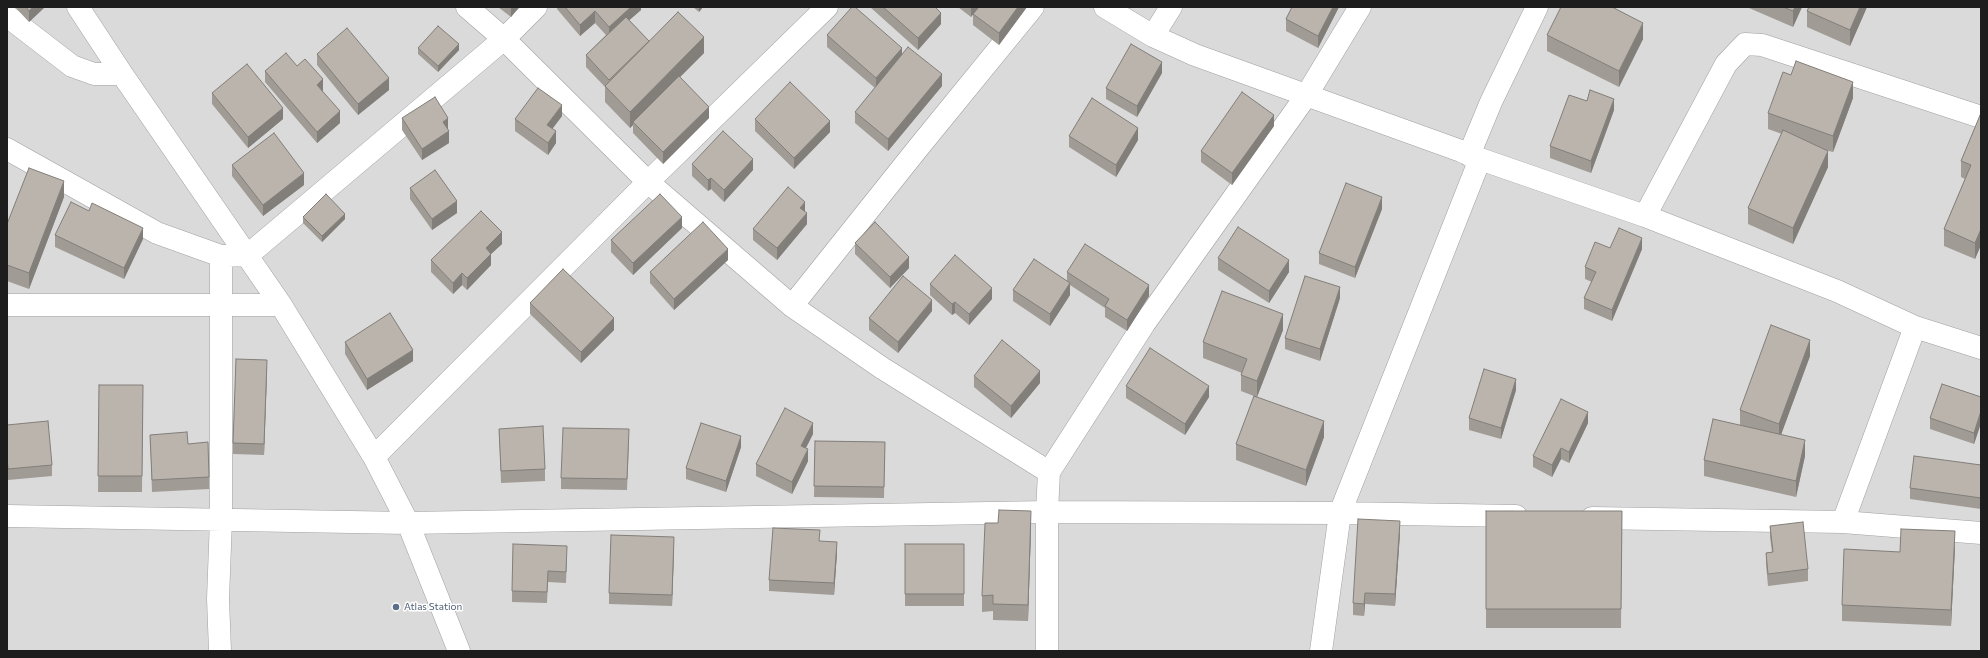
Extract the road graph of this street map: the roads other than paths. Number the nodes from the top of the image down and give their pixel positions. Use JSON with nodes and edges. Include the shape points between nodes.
{"nodes":[{"id":1,"x":78,"y":7,"type":"edge"},
{"id":2,"x":467,"y":7,"type":"edge"},
{"id":3,"x":536,"y":7,"type":"edge"},
{"id":4,"x":827,"y":7,"type":"edge"},
{"id":5,"x":1033,"y":7,"type":"edge"},
{"id":6,"x":1105,"y":7,"type":"edge"},
{"id":7,"x":1171,"y":7,"type":"edge"},
{"id":8,"x":1360,"y":7,"type":"edge"},
{"id":9,"x":1537,"y":7,"type":"edge"},
{"id":10,"x":7,"y":16,"type":"edge"},
{"id":11,"x":1154,"y":36,"type":"junction"},
{"id":12,"x":504,"y":39,"type":"junction"},
{"id":13,"x":122,"y":74,"type":"junction"},
{"id":14,"x":1306,"y":96,"type":"junction"},
{"id":15,"x":1981,"y":117,"type":"edge"},
{"id":16,"x":7,"y":149,"type":"edge"},
{"id":17,"x":1474,"y":157,"type":"junction"},
{"id":18,"x":648,"y":182,"type":"junction"},
{"id":19,"x":1645,"y":216,"type":"junction"},
{"id":20,"x":248,"y":255,"type":"junction"},
{"id":21,"x":221,"y":256,"type":"junction"},
{"id":22,"x":7,"y":305,"type":"edge"},
{"id":23,"x":220,"y":305,"type":"junction"},
{"id":24,"x":281,"y":305,"type":"junction"},
{"id":25,"x":792,"y":306,"type":"junction"},
{"id":26,"x":1915,"y":327,"type":"junction"},
{"id":27,"x":1981,"y":348,"type":"edge"},
{"id":28,"x":374,"y":457,"type":"junction"},
{"id":29,"x":1049,"y":472,"type":"junction"},
{"id":30,"x":1047,"y":512,"type":"junction"},
{"id":31,"x":1340,"y":513,"type":"junction"},
{"id":32,"x":7,"y":516,"type":"edge"},
{"id":33,"x":1539,"y":517,"type":"edge"},
{"id":34,"x":1571,"y":517,"type":"edge"},
{"id":35,"x":221,"y":519,"type":"junction"},
{"id":36,"x":1843,"y":522,"type":"junction"},
{"id":37,"x":408,"y":523,"type":"junction"},
{"id":38,"x":1981,"y":533,"type":"edge"},
{"id":39,"x":220,"y":651,"type":"edge"},
{"id":40,"x":459,"y":651,"type":"edge"},
{"id":41,"x":1047,"y":651,"type":"edge"},
{"id":42,"x":1321,"y":651,"type":"edge"}],
"edges":[{"from":1,"to":13,"type":"street"},
{"from":2,"to":12,"type":"street"},
{"from":3,"to":12,"type":"street"},
{"from":4,"to":18,"type":"street"},
{"from":5,"to":25,"type":"street"},
{"from":6,"to":11,"type":"street"},
{"from":7,"to":11,"type":"street"},
{"from":8,"to":14,"type":"street"},
{"from":9,"to":17,"type":"street","via":[[1491,102]]},
{"from":10,"to":13,"type":"street","via":[[72,66],[94,74]]},
{"from":11,"to":14,"type":"street","via":[[1195,55]]},
{"from":12,"to":18,"type":"street"},
{"from":12,"to":20,"type":"street"},
{"from":13,"to":20,"type":"street"},
{"from":14,"to":17,"type":"street"},
{"from":14,"to":29,"type":"street","via":[[1144,324]]},
{"from":15,"to":19,"type":"street","via":[[1762,45],[1745,44],[1726,64]]},
{"from":16,"to":21,"type":"street","via":[[157,233]]},
{"from":17,"to":19,"type":"street"},
{"from":17,"to":31,"type":"street"},
{"from":18,"to":25,"type":"street"},
{"from":18,"to":28,"type":"street"},
{"from":19,"to":26,"type":"street","via":[[1837,291]]},
{"from":20,"to":21,"type":"street"},
{"from":20,"to":24,"type":"street"},
{"from":21,"to":23,"type":"street"},
{"from":22,"to":23,"type":"street"},
{"from":23,"to":24,"type":"street"},
{"from":23,"to":35,"type":"street"},
{"from":24,"to":28,"type":"street"},
{"from":25,"to":29,"type":"street","via":[[882,368]]},
{"from":26,"to":27,"type":"street"},
{"from":26,"to":36,"type":"street"},
{"from":28,"to":37,"type":"street"},
{"from":29,"to":30,"type":"street"},
{"from":30,"to":31,"type":"street"},
{"from":30,"to":37,"type":"street"},
{"from":30,"to":41,"type":"street"},
{"from":31,"to":33,"type":"street"},
{"from":31,"to":42,"type":"street"},
{"from":32,"to":35,"type":"street"},
{"from":34,"to":36,"type":"street"},
{"from":35,"to":37,"type":"street"},
{"from":35,"to":39,"type":"street","via":[[218,599]]},
{"from":36,"to":38,"type":"street"},
{"from":37,"to":40,"type":"street"}]}
